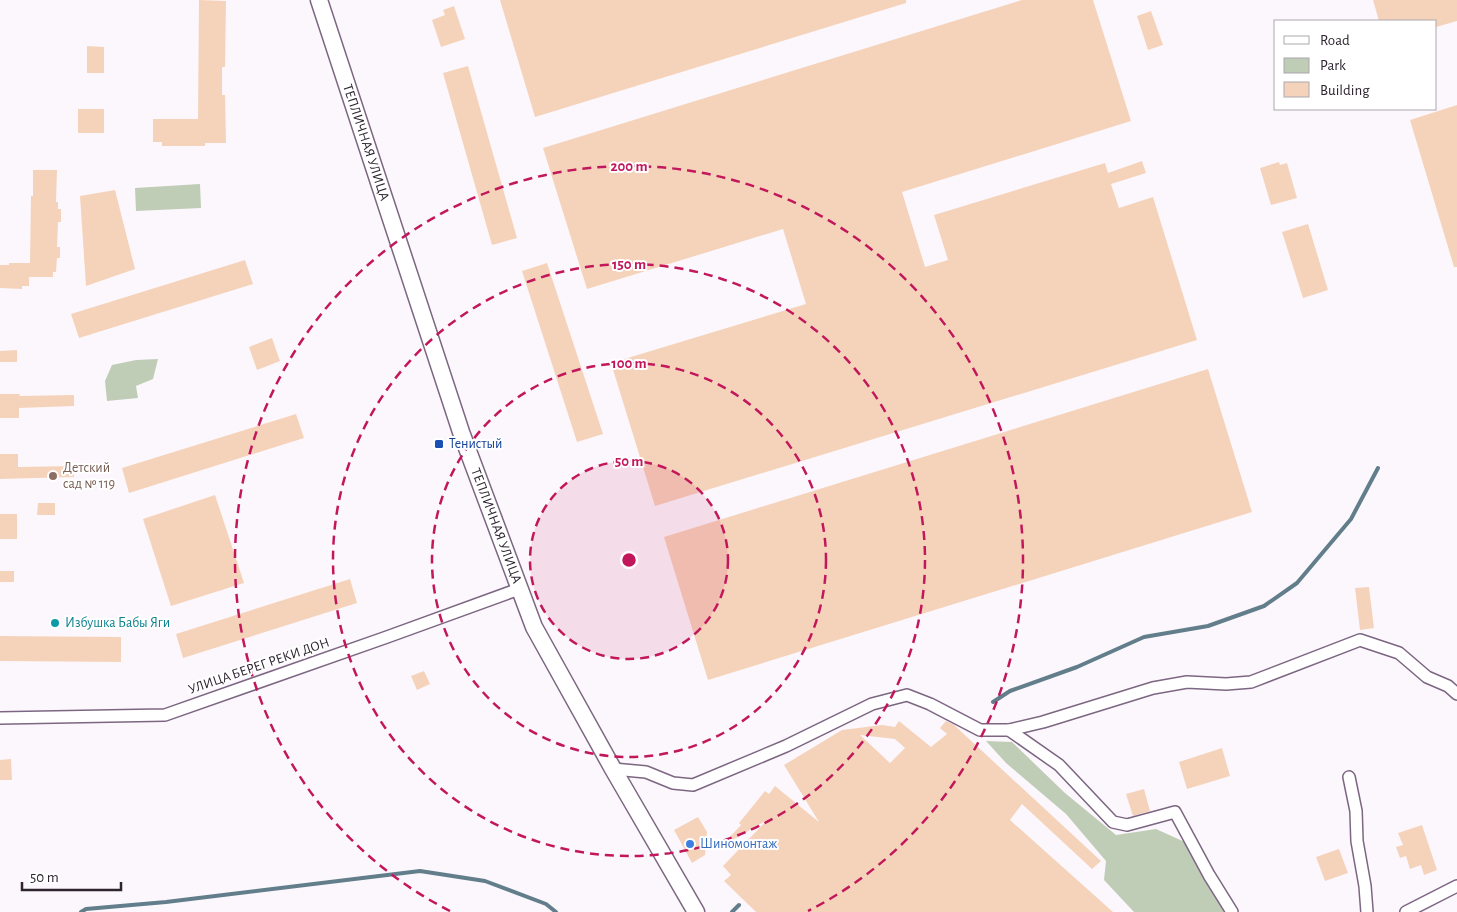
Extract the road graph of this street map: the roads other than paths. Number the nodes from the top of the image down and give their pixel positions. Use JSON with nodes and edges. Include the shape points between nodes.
{"nodes":[{"id":1,"x":319,"y":0,"type":"edge"},
{"id":2,"x":519,"y":589,"type":"junction"},
{"id":3,"x":1457,"y":694,"type":"edge"},
{"id":4,"x":0,"y":718,"type":"edge"},
{"id":5,"x":1009,"y":730,"type":"junction"},
{"id":6,"x":613,"y":769,"type":"junction"},
{"id":7,"x":1348,"y":777,"type":"dead end"},
{"id":8,"x":1457,"y":886,"type":"edge"},
{"id":9,"x":696,"y":912,"type":"edge"},
{"id":10,"x":1232,"y":912,"type":"edge"},
{"id":11,"x":1367,"y":912,"type":"edge"},
{"id":12,"x":1406,"y":912,"type":"edge"}],
"edges":[{"from":1,"to":2,"type":"street","name":"ТЕПЛИЧНАЯ УЛИЦА","via":[[461,432]]},
{"from":2,"to":4,"type":"street","name":"УЛИЦА БЕРЕГ РЕКИ ДОН","via":[[165,715]]},
{"from":2,"to":6,"type":"street","name":"ТЕПЛИЧНАЯ УЛИЦА","via":[[534,627]]},
{"from":3,"to":5,"type":"street","via":[[1448,686],[1427,677],[1399,653],[1360,640],[1251,682],[1187,682],[1153,688]]},
{"from":5,"to":6,"type":"street","via":[[980,730],[907,695],[872,704],[786,746],[693,785],[673,783],[646,772]]},
{"from":5,"to":10,"type":"street","via":[[1059,765],[1113,822],[1127,825],[1175,812]]},
{"from":6,"to":9,"type":"street","name":"ТЕПЛИЧНАЯ УЛИЦА"},
{"from":7,"to":11,"type":"street","via":[[1356,811]]},
{"from":8,"to":12,"type":"street"}]}
